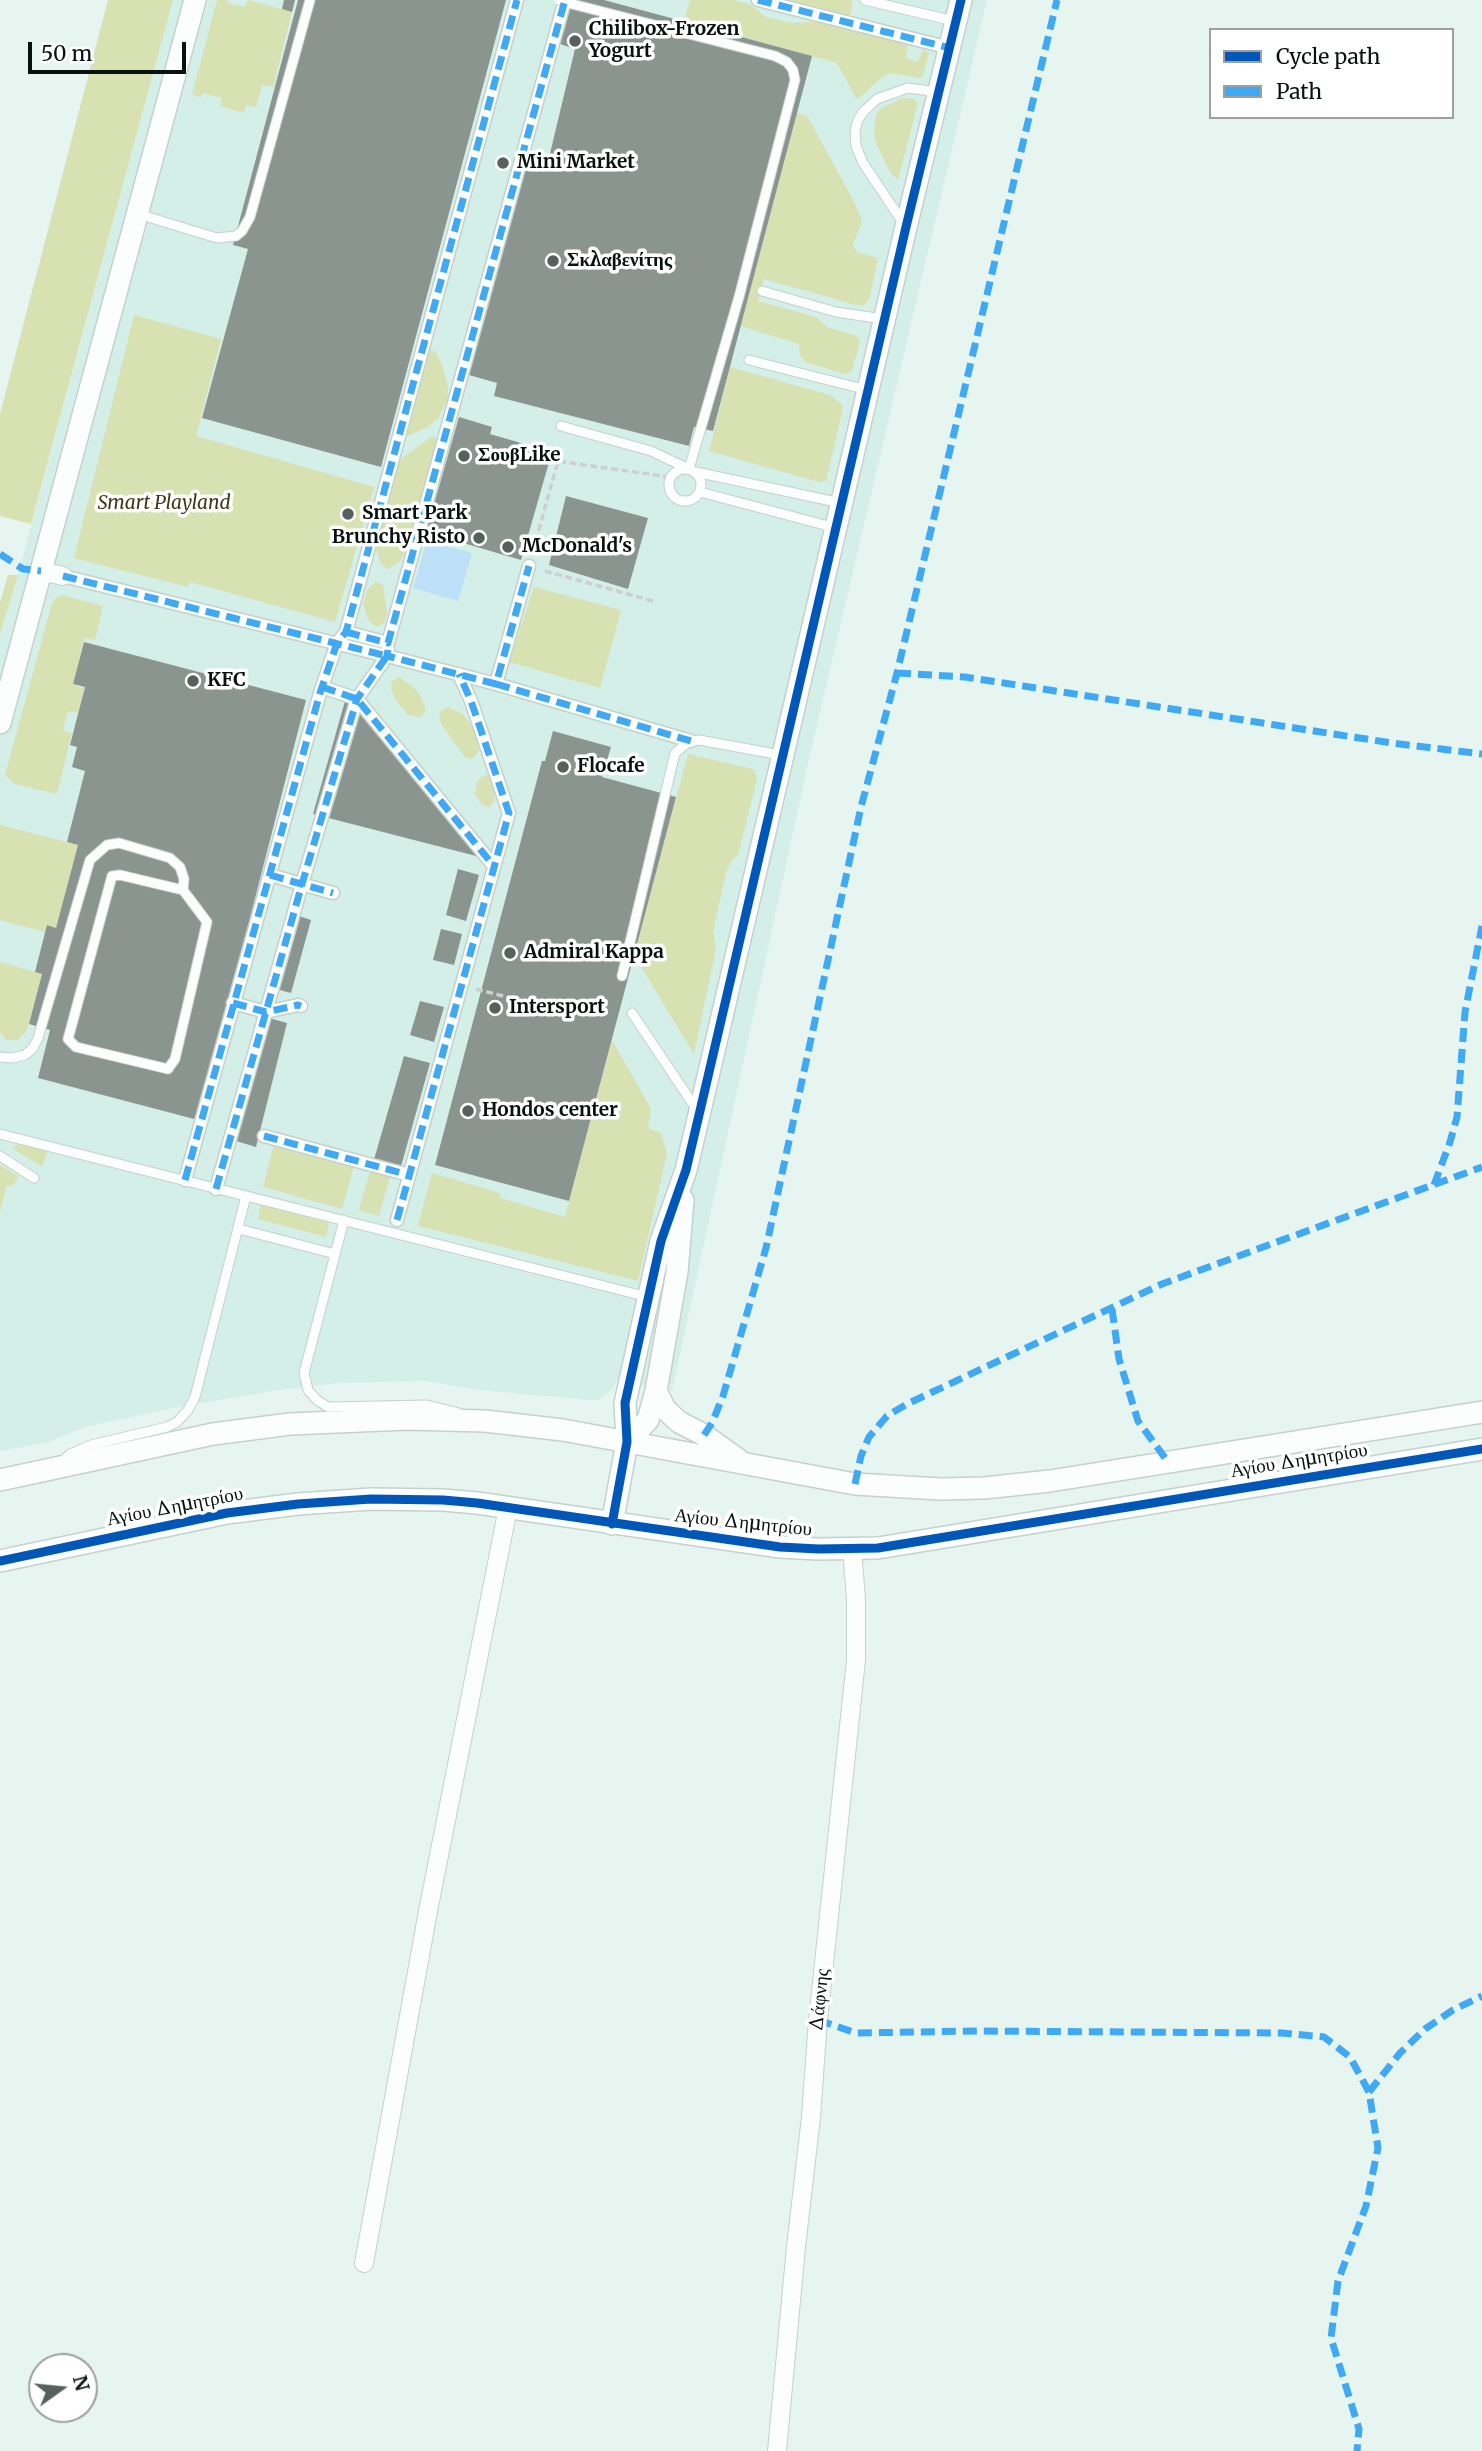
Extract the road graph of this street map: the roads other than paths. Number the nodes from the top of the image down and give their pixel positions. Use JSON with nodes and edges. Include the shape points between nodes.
{"nodes":[{"id":1,"x":195,"y":0,"type":"edge"},
{"id":2,"x":310,"y":0,"type":"edge"},
{"id":3,"x":517,"y":0,"type":"edge"},
{"id":4,"x":758,"y":0,"type":"edge"},
{"id":5,"x":865,"y":0,"type":"edge"},
{"id":6,"x":564,"y":1,"type":"edge"},
{"id":7,"x":959,"y":6,"type":"edge"},
{"id":8,"x":950,"y":48,"type":"junction"},
{"id":9,"x":939,"y":92,"type":"junction"},
{"id":10,"x":138,"y":214,"type":"junction"},
{"id":11,"x":906,"y":227,"type":"junction"},
{"id":12,"x":762,"y":291,"type":"dead end"},
{"id":13,"x":886,"y":319,"type":"junction"},
{"id":14,"x":749,"y":360,"type":"dead end"},
{"id":15,"x":869,"y":390,"type":"junction"},
{"id":16,"x":561,"y":426,"type":"dead end"},
{"id":17,"x":692,"y":470,"type":"junction"},
{"id":18,"x":700,"y":492,"type":"junction"},
{"id":19,"x":842,"y":504,"type":"junction"},
{"id":20,"x":836,"y":528,"type":"junction"},
{"id":21,"x":529,"y":566,"type":"road end"},
{"id":22,"x":41,"y":571,"type":"junction"},
{"id":23,"x":63,"y":576,"type":"joint"},
{"id":24,"x":346,"y":632,"type":"junction"},
{"id":25,"x":337,"y":643,"type":"junction"},
{"id":26,"x":388,"y":650,"type":"junction"},
{"id":27,"x":459,"y":674,"type":"junction"},
{"id":28,"x":496,"y":684,"type":"junction"},
{"id":29,"x":323,"y":687,"type":"junction"},
{"id":30,"x":357,"y":699,"type":"junction"},
{"id":31,"x":0,"y":723,"type":"edge"},
{"id":32,"x":691,"y":741,"type":"junction"},
{"id":33,"x":783,"y":756,"type":"junction"},
{"id":34,"x":493,"y":865,"type":"junction"},
{"id":35,"x":270,"y":875,"type":"junction"},
{"id":36,"x":302,"y":884,"type":"junction"},
{"id":37,"x":183,"y":890,"type":"junction"},
{"id":38,"x":332,"y":893,"type":"dead end"},
{"id":39,"x":622,"y":976,"type":"dead end"},
{"id":40,"x":233,"y":1003,"type":"junction"},
{"id":41,"x":301,"y":1006,"type":"dead end"},
{"id":42,"x":266,"y":1012,"type":"junction"},
{"id":43,"x":632,"y":1013,"type":"dead end"},
{"id":44,"x":0,"y":1056,"type":"edge"},
{"id":45,"x":699,"y":1115,"type":"junction"},
{"id":46,"x":0,"y":1134,"type":"edge"},
{"id":47,"x":264,"y":1136,"type":"dead end"},
{"id":48,"x":0,"y":1157,"type":"edge"},
{"id":49,"x":686,"y":1171,"type":"junction"},
{"id":50,"x":409,"y":1175,"type":"junction"},
{"id":51,"x":34,"y":1178,"type":"dead end"},
{"id":52,"x":185,"y":1180,"type":"junction"},
{"id":53,"x":216,"y":1189,"type":"junction"},
{"id":54,"x":246,"y":1196,"type":"junction"},
{"id":55,"x":344,"y":1220,"type":"junction"},
{"id":56,"x":397,"y":1220,"type":"dead end"},
{"id":57,"x":239,"y":1229,"type":"junction"},
{"id":58,"x":335,"y":1254,"type":"junction"},
{"id":59,"x":648,"y":1297,"type":"junction"},
{"id":60,"x":656,"y":1391,"type":"junction"},
{"id":61,"x":1482,"y":1412,"type":"edge"},
{"id":62,"x":473,"y":1421,"type":"junction"},
{"id":63,"x":627,"y":1442,"type":"junction"},
{"id":64,"x":1482,"y":1449,"type":"edge"},
{"id":65,"x":744,"y":1464,"type":"junction"},
{"id":66,"x":57,"y":1467,"type":"junction"},
{"id":67,"x":0,"y":1480,"type":"edge"},
{"id":68,"x":508,"y":1508,"type":"junction"},
{"id":69,"x":612,"y":1524,"type":"junction"},
{"id":70,"x":852,"y":1549,"type":"junction"},
{"id":71,"x":0,"y":1561,"type":"edge"},
{"id":72,"x":364,"y":2263,"type":"dead end"},
{"id":73,"x":777,"y":2451,"type":"edge"}],
"edges":[{"from":1,"to":10,"type":"street"},
{"from":2,"to":10,"type":"lane","via":[[243,231],[217,238]]},
{"from":3,"to":24,"type":"street"},
{"from":4,"to":8,"type":"street"},
{"from":5,"to":7,"type":"lane"},
{"from":6,"to":17,"type":"lane","via":[[775,56],[787,62],[794,74],[793,93]]},
{"from":6,"to":26,"type":"street"},
{"from":7,"to":8,"type":"street"},
{"from":8,"to":9,"type":"street"},
{"from":9,"to":11,"type":"street"},
{"from":9,"to":11,"type":"lane","via":[[908,88],[886,94],[863,112],[855,131],[863,163]]},
{"from":10,"to":22,"type":"street"},
{"from":11,"to":13,"type":"street"},
{"from":12,"to":13,"type":"lane","via":[[836,312]]},
{"from":13,"to":15,"type":"street"},
{"from":14,"to":15,"type":"lane"},
{"from":15,"to":19,"type":"street"},
{"from":16,"to":17,"type":"lane","via":[[651,451]]},
{"from":17,"to":18,"type":"lane","via":[[702,482]]},
{"from":17,"to":18,"type":"lane","via":[[679,470],[671,477],[669,488],[680,500],[694,500]]},
{"from":17,"to":19,"type":"lane"},
{"from":18,"to":20,"type":"lane"},
{"from":19,"to":20,"type":"street"},
{"from":20,"to":33,"type":"street"},
{"from":21,"to":28,"type":"street"},
{"from":22,"to":23,"type":"street"},
{"from":22,"to":31,"type":"street"},
{"from":23,"to":25,"type":"street"},
{"from":24,"to":25,"type":"street"},
{"from":24,"to":26,"type":"street"},
{"from":25,"to":26,"type":"street"},
{"from":25,"to":29,"type":"street"},
{"from":26,"to":27,"type":"street"},
{"from":26,"to":30,"type":"street"},
{"from":27,"to":28,"type":"street"},
{"from":27,"to":34,"type":"street","via":[[509,813]]},
{"from":28,"to":32,"type":"street"},
{"from":29,"to":30,"type":"street"},
{"from":29,"to":35,"type":"street"},
{"from":30,"to":34,"type":"street"},
{"from":30,"to":36,"type":"street"},
{"from":32,"to":33,"type":"lane","via":[[714,741]]},
{"from":32,"to":39,"type":"lane","via":[[672,758]]},
{"from":33,"to":45,"type":"street"},
{"from":34,"to":50,"type":"street"},
{"from":35,"to":36,"type":"street"},
{"from":35,"to":40,"type":"street"},
{"from":36,"to":38,"type":"street"},
{"from":36,"to":42,"type":"street"},
{"from":37,"to":37,"type":"lane","via":[[113,876],[70,1044],[168,1069],[172,1065],[207,922]]},
{"from":37,"to":44,"type":"lane","via":[[180,866],[170,858],[119,844],[99,849],[90,860],[38,1038],[25,1055]]},
{"from":40,"to":42,"type":"street"},
{"from":40,"to":52,"type":"street"},
{"from":41,"to":42,"type":"street"},
{"from":42,"to":53,"type":"street"},
{"from":43,"to":45,"type":"lane"},
{"from":45,"to":49,"type":"street"},
{"from":46,"to":52,"type":"lane"},
{"from":47,"to":50,"type":"street"},
{"from":48,"to":51,"type":"lane"},
{"from":49,"to":59,"type":"street","via":[[661,1241]]},
{"from":49,"to":60,"type":"street","via":[[677,1272]]},
{"from":50,"to":56,"type":"street"},
{"from":52,"to":53,"type":"lane"},
{"from":53,"to":54,"type":"lane"},
{"from":54,"to":55,"type":"lane"},
{"from":54,"to":57,"type":"lane"},
{"from":55,"to":58,"type":"lane"},
{"from":55,"to":59,"type":"lane"},
{"from":57,"to":58,"type":"lane"},
{"from":57,"to":66,"type":"lane","via":[[188,1410],[167,1427],[80,1449]]},
{"from":58,"to":62,"type":"lane","via":[[304,1373],[306,1387],[314,1397],[328,1407],[427,1405],[456,1411]]},
{"from":59,"to":63,"type":"street","via":[[625,1403]]},
{"from":60,"to":63,"type":"street","via":[[648,1420]]},
{"from":60,"to":65,"type":"street","via":[[679,1422]]},
{"from":61,"to":65,"type":"street","name":"Αγίου Δημητρίου","via":[[984,1488],[855,1484]]},
{"from":62,"to":63,"type":"street","name":"Αγίου Δημητρίου"},
{"from":62,"to":66,"type":"street","name":"Αγίου Δημητρίου","via":[[368,1419],[290,1424],[175,1441]]},
{"from":63,"to":65,"type":"street","name":"Αγίου Δημητρίου"},
{"from":63,"to":69,"type":"street"},
{"from":64,"to":70,"type":"street","name":"Αγίου Δημητρίου","via":[[917,1543]]},
{"from":66,"to":67,"type":"street","name":"Αγίου Δημητρίου"},
{"from":68,"to":69,"type":"street","name":"Αγίου Δημητρίου"},
{"from":68,"to":71,"type":"street","name":"Αγίου Δημητρίου","via":[[407,1499],[286,1505],[191,1519]]},
{"from":68,"to":72,"type":"street"},
{"from":69,"to":70,"type":"street","name":"Αγίου Δημητρίου","via":[[780,1548]]},
{"from":70,"to":73,"type":"street","name":"Δάφνης","via":[[856,1660]]}]}
